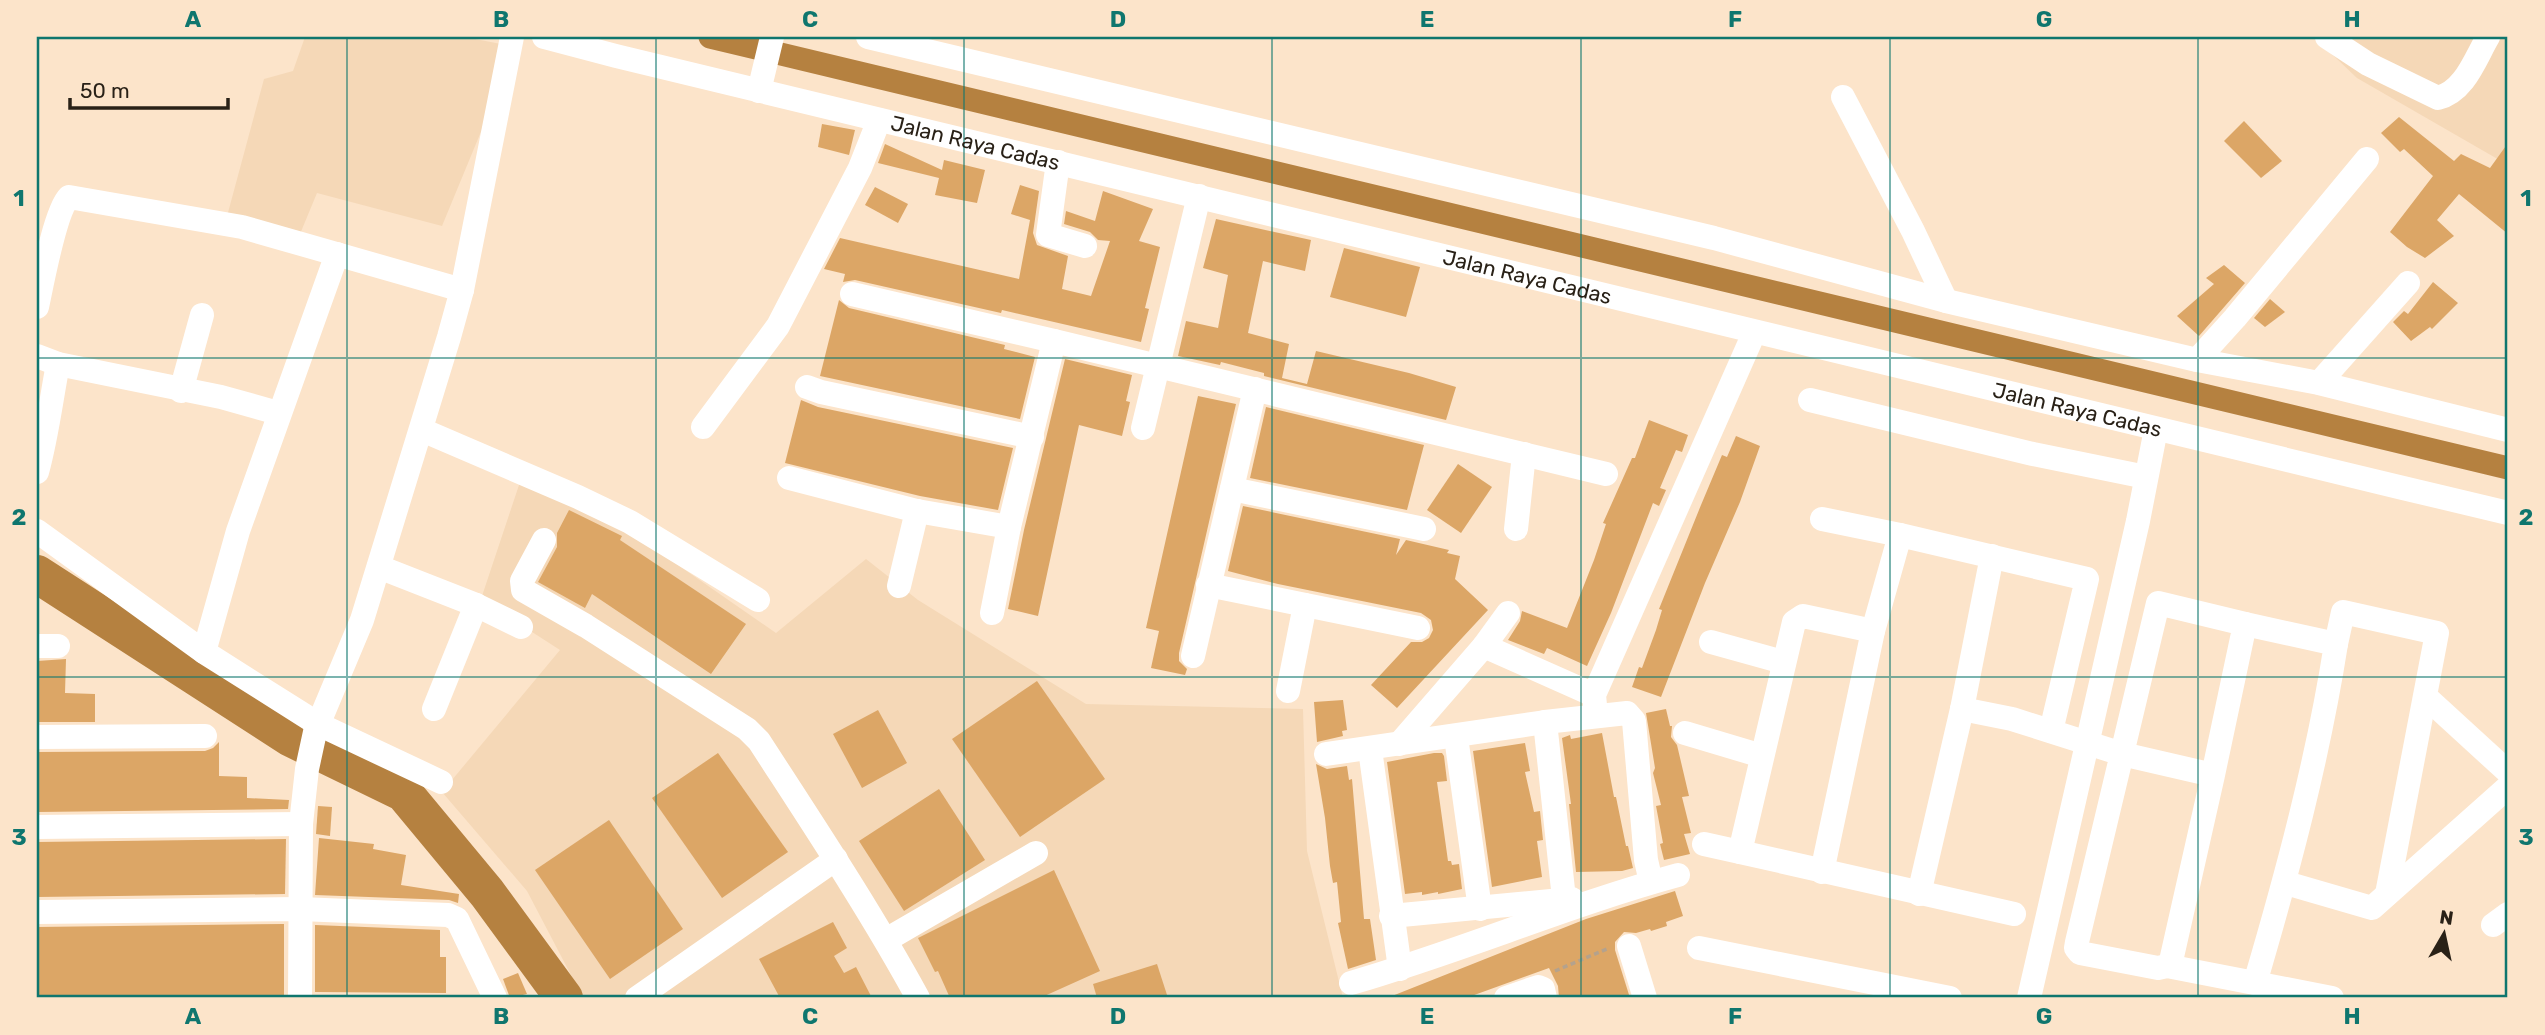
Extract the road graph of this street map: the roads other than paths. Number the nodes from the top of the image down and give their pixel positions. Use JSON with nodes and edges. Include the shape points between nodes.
{"nodes":[{"id":1,"x":512,"y":37,"type":"edge"},
{"id":2,"x":544,"y":37,"type":"edge"},
{"id":3,"x":772,"y":37,"type":"edge"},
{"id":4,"x":867,"y":37,"type":"edge"},
{"id":5,"x":2327,"y":37,"type":"edge"},
{"id":6,"x":2488,"y":37,"type":"edge"},
{"id":7,"x":619,"y":47,"type":"edge"},
{"id":8,"x":760,"y":87,"type":"junction"},
{"id":9,"x":1843,"y":97,"type":"dead end"},
{"id":10,"x":879,"y":120,"type":"junction"},
{"id":11,"x":2367,"y":159,"type":"dead end"},
{"id":12,"x":1058,"y":162,"type":"junction"},
{"id":13,"x":1199,"y":196,"type":"junction"},
{"id":14,"x":47,"y":223,"type":"edge"},
{"id":15,"x":1085,"y":246,"type":"dead end"},
{"id":16,"x":337,"y":254,"type":"junction"},
{"id":17,"x":2408,"y":283,"type":"dead end"},
{"id":18,"x":462,"y":290,"type":"junction"},
{"id":19,"x":852,"y":294,"type":"dead end"},
{"id":20,"x":1946,"y":301,"type":"junction"},
{"id":21,"x":37,"y":307,"type":"edge"},
{"id":22,"x":202,"y":315,"type":"dead end"},
{"id":23,"x":1754,"y":333,"type":"junction"},
{"id":24,"x":1054,"y":341,"type":"junction"},
{"id":25,"x":47,"y":360,"type":"edge"},
{"id":26,"x":2197,"y":360,"type":"junction"},
{"id":27,"x":1157,"y":366,"type":"junction"},
{"id":28,"x":2319,"y":383,"type":"junction"},
{"id":29,"x":807,"y":387,"type":"dead end"},
{"id":30,"x":1255,"y":389,"type":"junction"},
{"id":31,"x":181,"y":391,"type":"junction"},
{"id":32,"x":1810,"y":400,"type":"dead end"},
{"id":33,"x":278,"y":413,"type":"junction"},
{"id":34,"x":703,"y":427,"type":"dead end"},
{"id":35,"x":1143,"y":428,"type":"dead end"},
{"id":36,"x":2156,"y":429,"type":"junction"},
{"id":37,"x":422,"y":430,"type":"junction"},
{"id":38,"x":2508,"y":430,"type":"edge"},
{"id":39,"x":1032,"y":437,"type":"junction"},
{"id":40,"x":1524,"y":454,"type":"junction"},
{"id":41,"x":37,"y":472,"type":"edge"},
{"id":42,"x":1606,"y":474,"type":"dead end"},
{"id":43,"x":2146,"y":477,"type":"junction"},
{"id":44,"x":789,"y":478,"type":"dead end"},
{"id":45,"x":1232,"y":489,"type":"junction"},
{"id":46,"x":917,"y":511,"type":"junction"},
{"id":47,"x":2508,"y":513,"type":"edge"},
{"id":48,"x":1822,"y":519,"type":"dead end"},
{"id":49,"x":1010,"y":527,"type":"junction"},
{"id":50,"x":1516,"y":528,"type":"dead end"},
{"id":51,"x":1424,"y":529,"type":"dead end"},
{"id":52,"x":37,"y":531,"type":"edge"},
{"id":53,"x":1900,"y":535,"type":"junction"},
{"id":54,"x":544,"y":540,"type":"dead end"},
{"id":55,"x":1992,"y":556,"type":"junction"},
{"id":56,"x":379,"y":567,"type":"junction"},
{"id":57,"x":899,"y":586,"type":"dead end"},
{"id":58,"x":1208,"y":586,"type":"junction"},
{"id":59,"x":758,"y":600,"type":"dead end"},
{"id":60,"x":476,"y":605,"type":"junction"},
{"id":61,"x":1305,"y":605,"type":"junction"},
{"id":62,"x":992,"y":613,"type":"dead end"},
{"id":63,"x":1508,"y":613,"type":"dead end"},
{"id":64,"x":2245,"y":624,"type":"junction"},
{"id":65,"x":521,"y":627,"type":"dead end"},
{"id":66,"x":1418,"y":628,"type":"dead end"},
{"id":67,"x":1873,"y":631,"type":"junction"},
{"id":68,"x":1711,"y":642,"type":"dead end"},
{"id":69,"x":2336,"y":644,"type":"junction"},
{"id":70,"x":1484,"y":646,"type":"junction"},
{"id":71,"x":204,"y":652,"type":"junction"},
{"id":72,"x":1193,"y":656,"type":"dead end"},
{"id":73,"x":1783,"y":662,"type":"junction"},
{"id":74,"x":1289,"y":691,"type":"dead end"},
{"id":75,"x":2426,"y":697,"type":"junction"},
{"id":76,"x":1595,"y":705,"type":"junction"},
{"id":77,"x":433,"y":709,"type":"dead end"},
{"id":78,"x":1962,"y":709,"type":"junction"},
{"id":79,"x":1545,"y":722,"type":"junction"},
{"id":80,"x":317,"y":728,"type":"junction"},
{"id":81,"x":2051,"y":731,"type":"junction"},
{"id":82,"x":1685,"y":733,"type":"dead end"},
{"id":83,"x":205,"y":736,"type":"dead end"},
{"id":84,"x":37,"y":737,"type":"edge"},
{"id":85,"x":1456,"y":737,"type":"junction"},
{"id":86,"x":1399,"y":744,"type":"junction"},
{"id":87,"x":2086,"y":744,"type":"junction"},
{"id":88,"x":1370,"y":749,"type":"junction"},
{"id":89,"x":1326,"y":754,"type":"dead end"},
{"id":90,"x":2122,"y":754,"type":"junction"},
{"id":91,"x":1762,"y":756,"type":"junction"},
{"id":92,"x":2508,"y":772,"type":"edge"},
{"id":93,"x":2213,"y":775,"type":"junction"},
{"id":94,"x":441,"y":782,"type":"dead end"},
{"id":95,"x":2508,"y":787,"type":"edge"},
{"id":96,"x":301,"y":824,"type":"junction"},
{"id":97,"x":37,"y":827,"type":"edge"},
{"id":98,"x":1704,"y":844,"type":"dead end"},
{"id":99,"x":1740,"y":852,"type":"junction"},
{"id":100,"x":1036,"y":853,"type":"dead end"},
{"id":101,"x":836,"y":859,"type":"junction"},
{"id":102,"x":1822,"y":872,"type":"junction"},
{"id":103,"x":1678,"y":875,"type":"dead end"},
{"id":104,"x":1651,"y":882,"type":"junction"},
{"id":105,"x":2286,"y":883,"type":"junction"},
{"id":106,"x":1919,"y":894,"type":"junction"},
{"id":107,"x":2387,"y":894,"type":"junction"},
{"id":108,"x":1605,"y":897,"type":"junction"},
{"id":109,"x":1564,"y":899,"type":"junction"},
{"id":110,"x":300,"y":909,"type":"junction"},
{"id":111,"x":1480,"y":909,"type":"junction"},
{"id":112,"x":37,"y":912,"type":"edge"},
{"id":113,"x":2014,"y":914,"type":"dead end"},
{"id":114,"x":1391,"y":916,"type":"junction"},
{"id":115,"x":886,"y":940,"type":"junction"},
{"id":116,"x":1629,"y":946,"type":"road end"},
{"id":117,"x":1699,"y":948,"type":"dead end"},
{"id":118,"x":2167,"y":966,"type":"junction"},
{"id":119,"x":1400,"y":969,"type":"junction"},
{"id":120,"x":2255,"y":983,"type":"junction"},
{"id":121,"x":1351,"y":984,"type":"dead end"},
{"id":122,"x":1543,"y":993,"type":"edge"},
{"id":123,"x":1900,"y":993,"type":"edge"},
{"id":124,"x":300,"y":998,"type":"edge"},
{"id":125,"x":495,"y":998,"type":"edge"},
{"id":126,"x":637,"y":998,"type":"edge"},
{"id":127,"x":918,"y":998,"type":"edge"},
{"id":128,"x":1506,"y":998,"type":"edge"},
{"id":129,"x":1645,"y":998,"type":"edge"},
{"id":130,"x":1950,"y":998,"type":"edge"},
{"id":131,"x":2029,"y":998,"type":"edge"},
{"id":132,"x":2332,"y":998,"type":"edge"}],
"edges":[{"from":1,"to":18,"type":"street"},
{"from":2,"to":7,"type":"street","name":"Jalan Raya Cadas"},
{"from":3,"to":8,"type":"street"},
{"from":4,"to":20,"type":"street","via":[[1714,238]]},
{"from":5,"to":6,"type":"street","via":[[2368,64],[2438,98],[2460,86]]},
{"from":7,"to":8,"type":"street","name":"Jalan Raya Cadas"},
{"from":8,"to":10,"type":"street","name":"Jalan Raya Cadas"},
{"from":9,"to":20,"type":"street"},
{"from":10,"to":12,"type":"street","name":"Jalan Raya Cadas"},
{"from":10,"to":34,"type":"street","via":[[860,168],[778,326]]},
{"from":11,"to":26,"type":"street"},
{"from":12,"to":13,"type":"street","name":"Jalan Raya Cadas"},
{"from":12,"to":15,"type":"street","via":[[1048,234]]},
{"from":13,"to":23,"type":"street","name":"Jalan Raya Cadas"},
{"from":13,"to":27,"type":"street"},
{"from":14,"to":16,"type":"street","via":[[69,197],[243,227]]},
{"from":14,"to":21,"type":"street"},
{"from":16,"to":18,"type":"street"},
{"from":16,"to":33,"type":"street"},
{"from":17,"to":28,"type":"street"},
{"from":18,"to":37,"type":"street"},
{"from":19,"to":24,"type":"street"},
{"from":20,"to":26,"type":"street"},
{"from":22,"to":31,"type":"street"},
{"from":23,"to":36,"type":"street","name":"Jalan Raya Cadas"},
{"from":23,"to":76,"type":"street"},
{"from":24,"to":27,"type":"street"},
{"from":24,"to":39,"type":"street"},
{"from":25,"to":31,"type":"street"},
{"from":25,"to":41,"type":"street","via":[[47,435]]},
{"from":26,"to":28,"type":"street"},
{"from":27,"to":30,"type":"street"},
{"from":27,"to":35,"type":"street"},
{"from":28,"to":38,"type":"street"},
{"from":29,"to":39,"type":"street"},
{"from":30,"to":40,"type":"street"},
{"from":30,"to":45,"type":"street"},
{"from":31,"to":33,"type":"street"},
{"from":32,"to":43,"type":"street"},
{"from":33,"to":71,"type":"street"},
{"from":36,"to":43,"type":"street"},
{"from":36,"to":47,"type":"street","name":"Jalan Raya Cadas"},
{"from":37,"to":56,"type":"street"},
{"from":37,"to":59,"type":"street","via":[[630,522]]},
{"from":39,"to":49,"type":"street"},
{"from":40,"to":42,"type":"street"},
{"from":40,"to":50,"type":"street"},
{"from":43,"to":87,"type":"street"},
{"from":44,"to":46,"type":"street"},
{"from":45,"to":51,"type":"street"},
{"from":45,"to":58,"type":"street"},
{"from":46,"to":49,"type":"street"},
{"from":46,"to":57,"type":"street"},
{"from":48,"to":53,"type":"street"},
{"from":49,"to":62,"type":"street"},
{"from":52,"to":71,"type":"street"},
{"from":53,"to":55,"type":"street"},
{"from":53,"to":67,"type":"street"},
{"from":54,"to":101,"type":"street","via":[[522,581],[523,590],[747,729]]},
{"from":55,"to":78,"type":"street"},
{"from":55,"to":81,"type":"street","via":[[2087,579]]},
{"from":56,"to":60,"type":"street"},
{"from":56,"to":80,"type":"street"},
{"from":58,"to":61,"type":"street"},
{"from":58,"to":72,"type":"street"},
{"from":60,"to":65,"type":"street"},
{"from":60,"to":77,"type":"street"},
{"from":61,"to":66,"type":"street"},
{"from":61,"to":74,"type":"street"},
{"from":63,"to":70,"type":"street"},
{"from":64,"to":69,"type":"street"},
{"from":64,"to":90,"type":"street","via":[[2158,603]]},
{"from":64,"to":93,"type":"street"},
{"from":67,"to":73,"type":"street","via":[[1798,617]]},
{"from":67,"to":102,"type":"street"},
{"from":68,"to":73,"type":"street"},
{"from":69,"to":75,"type":"street","via":[[2343,612],[2437,633]]},
{"from":69,"to":105,"type":"street"},
{"from":70,"to":76,"type":"street"},
{"from":70,"to":86,"type":"street"},
{"from":71,"to":80,"type":"street"},
{"from":73,"to":91,"type":"street"},
{"from":75,"to":92,"type":"street"},
{"from":75,"to":107,"type":"street"},
{"from":76,"to":79,"type":"street"},
{"from":76,"to":104,"type":"street","via":[[1627,713],[1633,721]]},
{"from":78,"to":81,"type":"street"},
{"from":78,"to":106,"type":"street"},
{"from":79,"to":85,"type":"street"},
{"from":79,"to":109,"type":"street"},
{"from":80,"to":94,"type":"street"},
{"from":80,"to":96,"type":"street"},
{"from":81,"to":87,"type":"street"},
{"from":82,"to":91,"type":"street"},
{"from":83,"to":84,"type":"street"},
{"from":85,"to":86,"type":"street"},
{"from":85,"to":111,"type":"street"},
{"from":86,"to":88,"type":"street"},
{"from":87,"to":90,"type":"street"},
{"from":87,"to":131,"type":"street"},
{"from":88,"to":89,"type":"street"},
{"from":88,"to":114,"type":"street"},
{"from":90,"to":93,"type":"street"},
{"from":90,"to":118,"type":"street","via":[[2076,948],[2080,953]]},
{"from":91,"to":99,"type":"street"},
{"from":93,"to":118,"type":"street"},
{"from":95,"to":107,"type":"street"},
{"from":96,"to":97,"type":"street"},
{"from":96,"to":110,"type":"street"},
{"from":98,"to":99,"type":"street"},
{"from":99,"to":102,"type":"street"},
{"from":100,"to":115,"type":"street"},
{"from":101,"to":115,"type":"street"},
{"from":101,"to":126,"type":"street"},
{"from":102,"to":106,"type":"street"},
{"from":103,"to":104,"type":"street"},
{"from":104,"to":108,"type":"street"},
{"from":105,"to":107,"type":"street","via":[[2372,908]]},
{"from":105,"to":120,"type":"street"},
{"from":106,"to":113,"type":"street"},
{"from":108,"to":109,"type":"street"},
{"from":108,"to":119,"type":"street"},
{"from":109,"to":111,"type":"street"},
{"from":110,"to":112,"type":"street"},
{"from":110,"to":124,"type":"street"},
{"from":110,"to":125,"type":"street","via":[[454,917]]},
{"from":111,"to":114,"type":"street"},
{"from":114,"to":119,"type":"street"},
{"from":115,"to":127,"type":"street"},
{"from":116,"to":129,"type":"street"},
{"from":117,"to":123,"type":"street"},
{"from":118,"to":120,"type":"street"},
{"from":119,"to":121,"type":"street"},
{"from":120,"to":132,"type":"street"},
{"from":122,"to":128,"type":"street"},
{"from":123,"to":130,"type":"street"}]}
